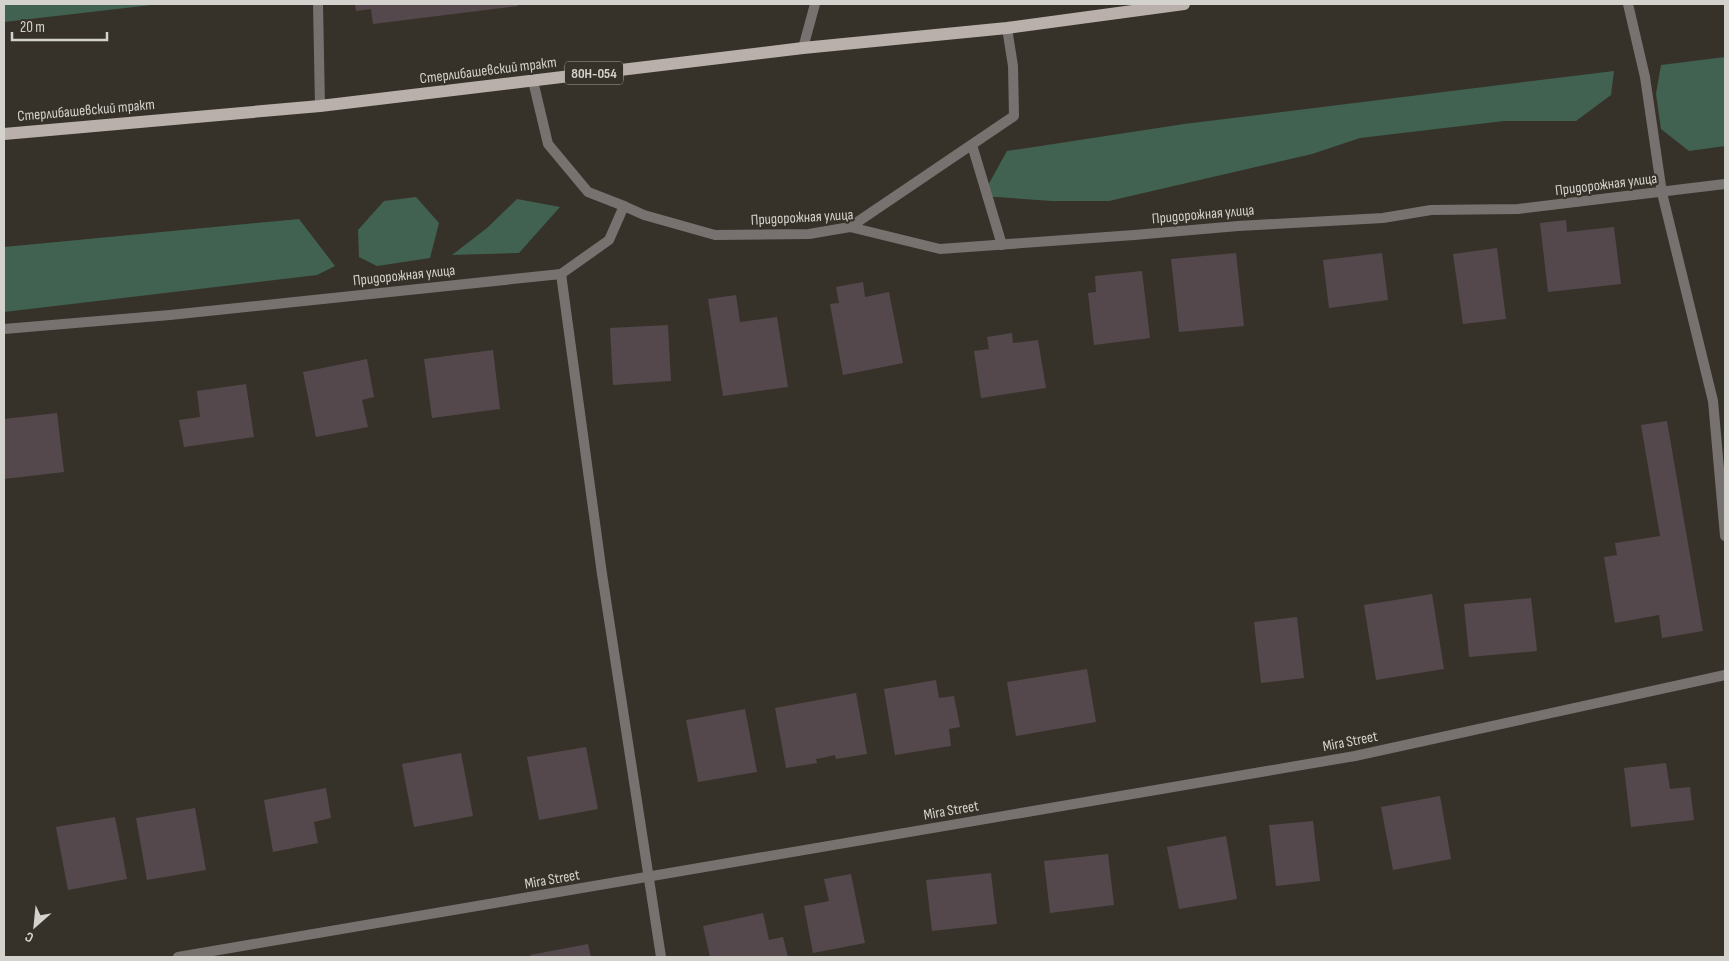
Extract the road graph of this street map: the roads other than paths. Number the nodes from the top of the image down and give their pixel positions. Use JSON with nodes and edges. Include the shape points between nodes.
{"nodes":[{"id":1,"x":318,"y":4,"type":"edge"},
{"id":2,"x":815,"y":4,"type":"edge"},
{"id":3,"x":1184,"y":4,"type":"edge"},
{"id":4,"x":1628,"y":4,"type":"edge"},
{"id":5,"x":1007,"y":28,"type":"junction"},
{"id":6,"x":803,"y":48,"type":"junction"},
{"id":7,"x":533,"y":81,"type":"junction"},
{"id":8,"x":320,"y":106,"type":"junction"},
{"id":9,"x":4,"y":134,"type":"edge"},
{"id":10,"x":972,"y":145,"type":"junction"},
{"id":11,"x":1725,"y":184,"type":"edge"},
{"id":12,"x":1662,"y":193,"type":"junction"},
{"id":13,"x":624,"y":206,"type":"junction"},
{"id":14,"x":850,"y":227,"type":"junction"},
{"id":15,"x":1002,"y":245,"type":"junction"},
{"id":16,"x":561,"y":274,"type":"junction"},
{"id":17,"x":4,"y":329,"type":"edge"},
{"id":18,"x":1725,"y":536,"type":"edge"},
{"id":19,"x":1725,"y":675,"type":"edge"},
{"id":20,"x":648,"y":878,"type":"junction"},
{"id":21,"x":178,"y":957,"type":"edge"},
{"id":22,"x":661,"y":957,"type":"edge"}],
"edges":[{"from":1,"to":8,"type":"street"},
{"from":2,"to":6,"type":"street"},
{"from":3,"to":5,"type":"main road","name":"Стерлибашевский тракт","number":"80Н-054"},
{"from":4,"to":12,"type":"street","via":[[1645,77]]},
{"from":5,"to":6,"type":"main road","name":"Стерлибашевский тракт","number":"80Н-054"},
{"from":5,"to":10,"type":"street","via":[[1014,116]]},
{"from":6,"to":7,"type":"main road","name":"Стерлибашевский тракт","number":"80Н-054"},
{"from":7,"to":8,"type":"main road","name":"Стерлибашевский тракт","number":"80Н-054"},
{"from":7,"to":13,"type":"street","via":[[548,144],[588,192]]},
{"from":8,"to":9,"type":"main road","name":"Стерлибашевский тракт","number":"80Н-054"},
{"from":10,"to":14,"type":"street"},
{"from":10,"to":15,"type":"street"},
{"from":11,"to":12,"type":"street","name":"Придорожная улица"},
{"from":12,"to":15,"type":"street","name":"Придорожная улица","via":[[1518,209],[1431,210],[1383,218]]},
{"from":12,"to":18,"type":"street","via":[[1713,401]]},
{"from":13,"to":14,"type":"street","name":"Придорожная улица","via":[[644,215],[715,235],[809,234]]},
{"from":13,"to":16,"type":"street","name":"Придорожная улица","via":[[609,240]]},
{"from":14,"to":15,"type":"street","name":"Придорожная улица","via":[[940,248]]},
{"from":16,"to":17,"type":"street","name":"Придорожная улица"},
{"from":16,"to":20,"type":"street","via":[[603,584]]},
{"from":19,"to":20,"type":"street","name":"Mira Street","via":[[1355,756]]},
{"from":20,"to":21,"type":"street","name":"Mira Street"},
{"from":20,"to":22,"type":"street"}]}
